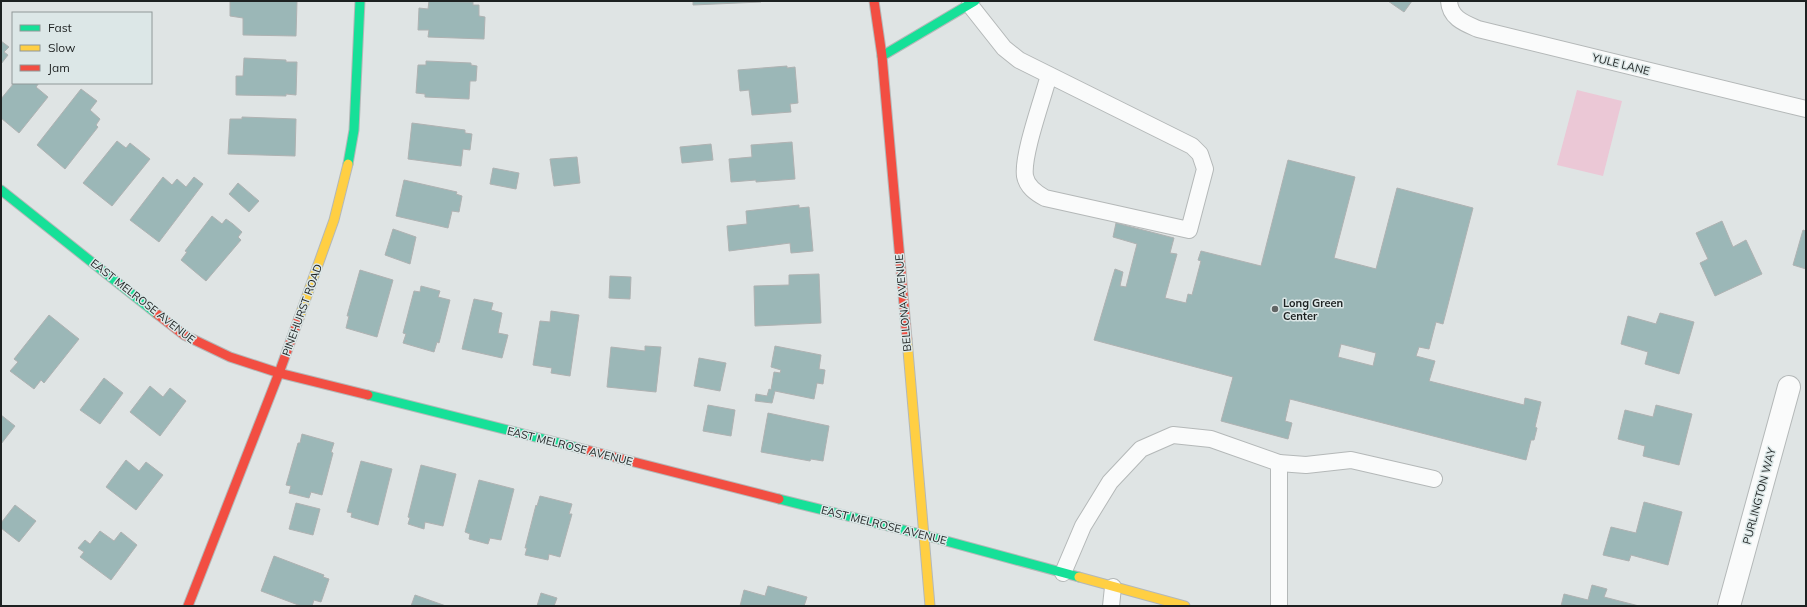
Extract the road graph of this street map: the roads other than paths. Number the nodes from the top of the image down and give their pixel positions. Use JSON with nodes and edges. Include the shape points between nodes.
{"nodes":[{"id":1,"x":360,"y":1,"type":"edge"},
{"id":2,"x":874,"y":1,"type":"edge"},
{"id":3,"x":1449,"y":1,"type":"edge"},
{"id":4,"x":972,"y":3,"type":"edge"},
{"id":5,"x":882,"y":56,"type":"junction"},
{"id":6,"x":1050,"y":75,"type":"junction"},
{"id":7,"x":1806,"y":109,"type":"edge"},
{"id":8,"x":1,"y":190,"type":"edge"},
{"id":9,"x":279,"y":372,"type":"junction"},
{"id":10,"x":1789,"y":387,"type":"dead end"},
{"id":11,"x":1279,"y":463,"type":"junction"},
{"id":12,"x":1434,"y":479,"type":"dead end"},
{"id":13,"x":924,"y":535,"type":"junction"},
{"id":14,"x":1063,"y":573,"type":"junction"},
{"id":15,"x":1113,"y":586,"type":"junction"},
{"id":16,"x":188,"y":606,"type":"edge"},
{"id":17,"x":930,"y":606,"type":"edge"},
{"id":18,"x":1111,"y":606,"type":"edge"},
{"id":19,"x":1185,"y":606,"type":"edge"},
{"id":20,"x":1280,"y":606,"type":"edge"},
{"id":21,"x":1729,"y":606,"type":"edge"}],
"edges":[{"from":1,"to":9,"type":"street","name":"PINEHURST ROAD","via":[[354,130],[347,171],[334,220]]},
{"from":2,"to":5,"type":"street","name":"BELLONA AVENUE"},
{"from":3,"to":7,"type":"lane","name":"YULE LANE","via":[[1450,10],[1461,22],[1478,29]]},
{"from":4,"to":5,"type":"street"},
{"from":4,"to":6,"type":"lane","via":[[1004,48],[1019,60]]},
{"from":5,"to":13,"type":"street","name":"BELLONA AVENUE"},
{"from":6,"to":6,"type":"lane","via":[[1192,146],[1200,154],[1205,169],[1188,230],[1045,198],[1032,190],[1025,178],[1025,162]]},
{"from":8,"to":9,"type":"street","name":"EAST MELROSE AVENUE","via":[[184,335],[205,348],[230,358]]},
{"from":9,"to":13,"type":"street","name":"EAST MELROSE AVENUE"},
{"from":9,"to":16,"type":"street","name":"PINEHURST ROAD"},
{"from":10,"to":21,"type":"street","name":"PURLINGTON WAY"},
{"from":11,"to":12,"type":"lane","via":[[1306,465],[1351,460]]},
{"from":11,"to":14,"type":"lane","via":[[1211,439],[1173,435],[1141,450],[1110,482],[1083,526]]},
{"from":11,"to":20,"type":"lane"},
{"from":13,"to":14,"type":"street","name":"EAST MELROSE AVENUE"},
{"from":13,"to":17,"type":"street","name":"BELLONA AVENUE"},
{"from":14,"to":15,"type":"street","name":"EAST MELROSE AVENUE"},
{"from":15,"to":18,"type":"lane"},
{"from":15,"to":19,"type":"street","name":"EAST MELROSE AVENUE"}]}
